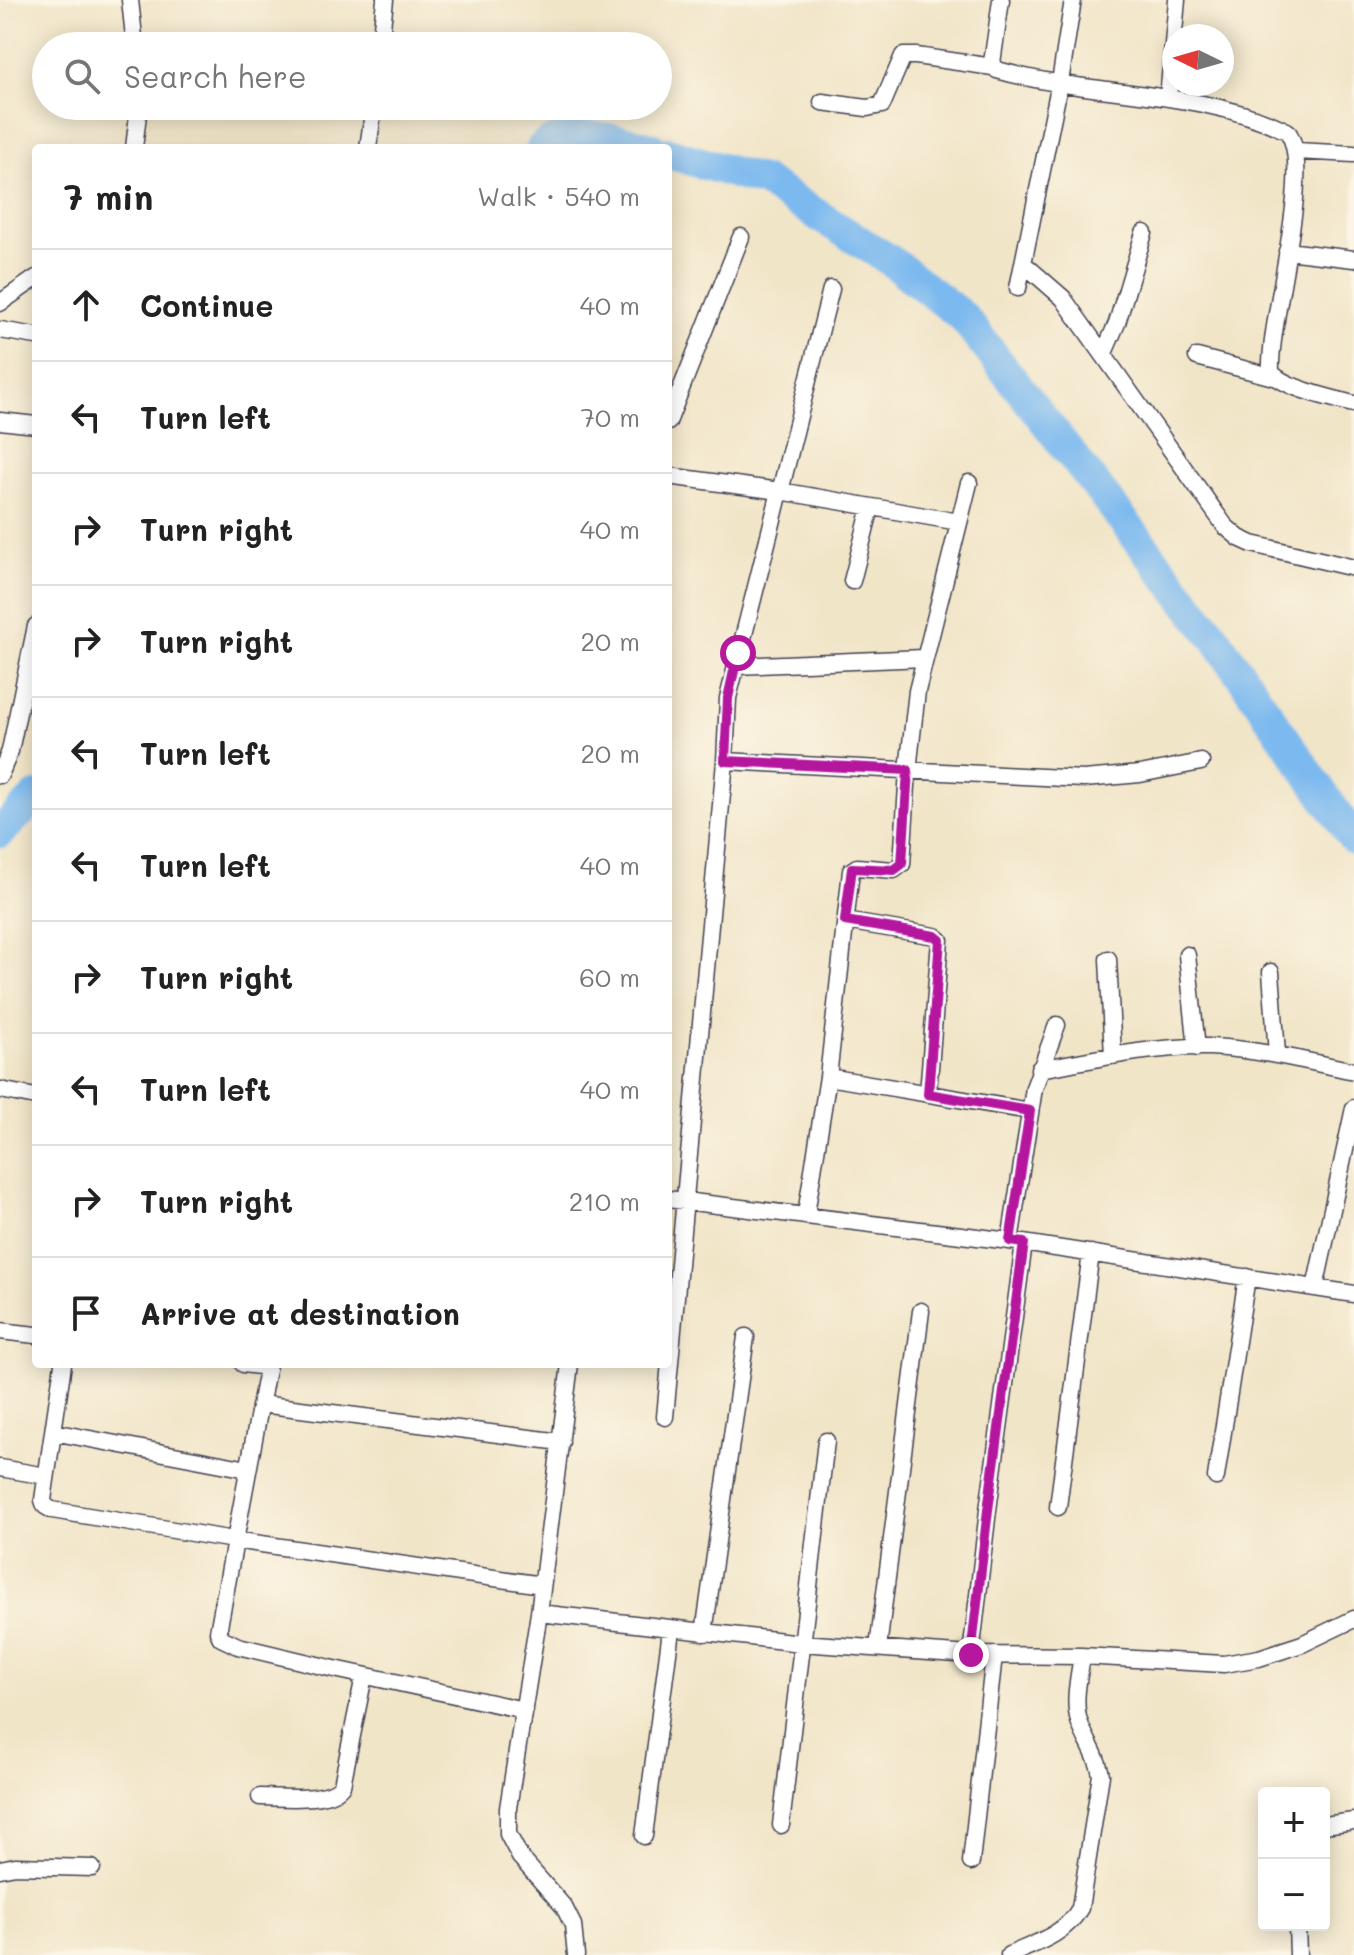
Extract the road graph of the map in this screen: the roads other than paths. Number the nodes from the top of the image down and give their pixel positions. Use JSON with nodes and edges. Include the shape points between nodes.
{"nodes":[{"id":1,"x":130,"y":0,"type":"edge"},
{"id":2,"x":385,"y":0,"type":"edge"},
{"id":3,"x":1001,"y":0,"type":"edge"},
{"id":4,"x":1073,"y":0,"type":"edge"},
{"id":5,"x":1177,"y":0,"type":"edge"},
{"id":6,"x":133,"y":32,"type":"edge"},
{"id":7,"x":382,"y":32,"type":"edge"},
{"id":8,"x":993,"y":67,"type":"junction"},
{"id":9,"x":1060,"y":82,"type":"junction"},
{"id":10,"x":1168,"y":98,"type":"junction"},
{"id":11,"x":822,"y":102,"type":"dead end"},
{"id":12,"x":137,"y":120,"type":"edge"},
{"id":13,"x":372,"y":120,"type":"edge"},
{"id":14,"x":134,"y":144,"type":"edge"},
{"id":15,"x":369,"y":144,"type":"edge"},
{"id":16,"x":1296,"y":151,"type":"junction"},
{"id":17,"x":1354,"y":154,"type":"edge"},
{"id":18,"x":1144,"y":233,"type":"dead end"},
{"id":19,"x":741,"y":237,"type":"dead end"},
{"id":20,"x":1287,"y":251,"type":"junction"},
{"id":21,"x":1354,"y":259,"type":"edge"},
{"id":22,"x":1024,"y":264,"type":"junction"},
{"id":23,"x":32,"y":281,"type":"edge"},
{"id":24,"x":1018,"y":288,"type":"dead end"},
{"id":25,"x":831,"y":289,"type":"dead end"},
{"id":26,"x":0,"y":303,"type":"edge"},
{"id":27,"x":0,"y":330,"type":"edge"},
{"id":28,"x":32,"y":335,"type":"edge"},
{"id":29,"x":1104,"y":353,"type":"junction"},
{"id":30,"x":1197,"y":357,"type":"dead end"},
{"id":31,"x":1274,"y":377,"type":"junction"},
{"id":32,"x":1354,"y":404,"type":"edge"},
{"id":33,"x":672,"y":412,"type":"edge"},
{"id":34,"x":0,"y":421,"type":"edge"},
{"id":35,"x":32,"y":425,"type":"edge"},
{"id":36,"x":672,"y":477,"type":"edge"},
{"id":37,"x":969,"y":483,"type":"dead end"},
{"id":38,"x":780,"y":491,"type":"junction"},
{"id":39,"x":871,"y":507,"type":"junction"},
{"id":40,"x":959,"y":522,"type":"junction"},
{"id":41,"x":1354,"y":568,"type":"edge"},
{"id":42,"x":852,"y":581,"type":"dead end"},
{"id":43,"x":32,"y":645,"type":"edge"},
{"id":44,"x":924,"y":658,"type":"junction"},
{"id":45,"x":736,"y":666,"type":"junction"},
{"id":46,"x":725,"y":761,"type":"junction"},
{"id":47,"x":1201,"y":762,"type":"dead end"},
{"id":48,"x":908,"y":770,"type":"junction"},
{"id":49,"x":0,"y":775,"type":"edge"},
{"id":50,"x":845,"y":921,"type":"junction"},
{"id":51,"x":1187,"y":955,"type":"dead end"},
{"id":52,"x":1108,"y":959,"type":"dead end"},
{"id":53,"x":1271,"y":972,"type":"dead end"},
{"id":54,"x":1057,"y":1025,"type":"dead end"},
{"id":55,"x":1197,"y":1048,"type":"junction"},
{"id":56,"x":1277,"y":1054,"type":"junction"},
{"id":57,"x":1113,"y":1056,"type":"junction"},
{"id":58,"x":1039,"y":1069,"type":"junction"},
{"id":59,"x":1354,"y":1071,"type":"edge"},
{"id":60,"x":828,"y":1077,"type":"junction"},
{"id":61,"x":0,"y":1090,"type":"edge"},
{"id":62,"x":928,"y":1094,"type":"junction"},
{"id":63,"x":32,"y":1096,"type":"edge"},
{"id":64,"x":1354,"y":1108,"type":"edge"},
{"id":65,"x":1030,"y":1111,"type":"junction"},
{"id":66,"x":672,"y":1199,"type":"edge"},
{"id":67,"x":686,"y":1201,"type":"junction"},
{"id":68,"x":806,"y":1214,"type":"junction"},
{"id":69,"x":1017,"y":1242,"type":"junction"},
{"id":70,"x":1091,"y":1253,"type":"junction"},
{"id":71,"x":1247,"y":1277,"type":"junction"},
{"id":72,"x":1315,"y":1288,"type":"junction"},
{"id":73,"x":1354,"y":1294,"type":"edge"},
{"id":74,"x":921,"y":1311,"type":"dead end"},
{"id":75,"x":0,"y":1331,"type":"edge"},
{"id":76,"x":32,"y":1335,"type":"edge"},
{"id":77,"x":746,"y":1337,"type":"dead end"},
{"id":78,"x":672,"y":1345,"type":"edge"},
{"id":79,"x":62,"y":1368,"type":"edge"},
{"id":80,"x":267,"y":1368,"type":"edge"},
{"id":81,"x":570,"y":1368,"type":"edge"},
{"id":82,"x":670,"y":1368,"type":"edge"},
{"id":83,"x":261,"y":1404,"type":"junction"},
{"id":84,"x":665,"y":1417,"type":"dead end"},
{"id":85,"x":53,"y":1432,"type":"junction"},
{"id":86,"x":826,"y":1441,"type":"dead end"},
{"id":87,"x":561,"y":1442,"type":"junction"},
{"id":88,"x":0,"y":1468,"type":"edge"},
{"id":89,"x":248,"y":1469,"type":"junction"},
{"id":90,"x":46,"y":1476,"type":"junction"},
{"id":91,"x":1216,"y":1477,"type":"dead end"},
{"id":92,"x":1058,"y":1507,"type":"dead end"},
{"id":93,"x":234,"y":1540,"type":"junction"},
{"id":94,"x":542,"y":1585,"type":"junction"},
{"id":95,"x":539,"y":1613,"type":"junction"},
{"id":96,"x":1354,"y":1619,"type":"edge"},
{"id":97,"x":671,"y":1630,"type":"junction"},
{"id":98,"x":704,"y":1633,"type":"junction"},
{"id":99,"x":801,"y":1643,"type":"junction"},
{"id":100,"x":878,"y":1648,"type":"junction"},
{"id":101,"x":971,"y":1655,"type":"junction"},
{"id":102,"x":994,"y":1655,"type":"junction"},
{"id":103,"x":1082,"y":1656,"type":"junction"},
{"id":104,"x":364,"y":1676,"type":"junction"},
{"id":105,"x":524,"y":1710,"type":"junction"},
{"id":106,"x":260,"y":1797,"type":"dead end"},
{"id":107,"x":1354,"y":1821,"type":"edge"},
{"id":108,"x":1330,"y":1824,"type":"edge"},
{"id":109,"x":781,"y":1825,"type":"dead end"},
{"id":110,"x":644,"y":1836,"type":"dead end"},
{"id":111,"x":971,"y":1862,"type":"dead end"},
{"id":112,"x":92,"y":1868,"type":"dead end"},
{"id":113,"x":0,"y":1869,"type":"edge"},
{"id":114,"x":1297,"y":1931,"type":"edge"},
{"id":115,"x":576,"y":1955,"type":"edge"},
{"id":116,"x":1009,"y":1955,"type":"edge"},
{"id":117,"x":1298,"y":1955,"type":"edge"}],
"edges":[{"from":1,"to":6,"type":"street"},
{"from":2,"to":7,"type":"street"},
{"from":3,"to":8,"type":"street"},
{"from":4,"to":9,"type":"street"},
{"from":5,"to":10,"type":"street"},
{"from":8,"to":9,"type":"street"},
{"from":8,"to":11,"type":"street","via":[[903,56],[882,105]]},
{"from":9,"to":10,"type":"street"},
{"from":9,"to":22,"type":"street"},
{"from":10,"to":16,"type":"street","via":[[1277,126],[1293,138]]},
{"from":12,"to":14,"type":"street"},
{"from":13,"to":15,"type":"street"},
{"from":16,"to":17,"type":"street"},
{"from":16,"to":20,"type":"street"},
{"from":18,"to":29,"type":"street"},
{"from":19,"to":33,"type":"street"},
{"from":20,"to":21,"type":"street"},
{"from":20,"to":31,"type":"street","via":[[1270,367]]},
{"from":22,"to":24,"type":"street"},
{"from":22,"to":29,"type":"street","via":[[1063,298]]},
{"from":23,"to":26,"type":"street"},
{"from":25,"to":38,"type":"street"},
{"from":27,"to":28,"type":"street"},
{"from":29,"to":41,"type":"street","via":[[1225,526],[1252,544]]},
{"from":30,"to":31,"type":"street"},
{"from":31,"to":32,"type":"street"},
{"from":34,"to":35,"type":"street"},
{"from":36,"to":38,"type":"street"},
{"from":37,"to":40,"type":"street"},
{"from":38,"to":39,"type":"street"},
{"from":38,"to":45,"type":"street"},
{"from":39,"to":40,"type":"street"},
{"from":39,"to":42,"type":"street"},
{"from":40,"to":44,"type":"street"},
{"from":43,"to":49,"type":"street"},
{"from":44,"to":45,"type":"street"},
{"from":44,"to":48,"type":"street"},
{"from":45,"to":46,"type":"street","via":[[728,698]]},
{"from":46,"to":48,"type":"street"},
{"from":46,"to":67,"type":"street"},
{"from":47,"to":48,"type":"street","via":[[1084,779]]},
{"from":48,"to":50,"type":"street","via":[[902,864],[894,870],[852,868]]},
{"from":50,"to":60,"type":"street"},
{"from":50,"to":62,"type":"street","via":[[940,940]]},
{"from":51,"to":55,"type":"street"},
{"from":52,"to":57,"type":"street"},
{"from":53,"to":56,"type":"street"},
{"from":54,"to":58,"type":"street"},
{"from":55,"to":56,"type":"street"},
{"from":55,"to":57,"type":"street"},
{"from":56,"to":59,"type":"street"},
{"from":57,"to":58,"type":"street"},
{"from":58,"to":65,"type":"street"},
{"from":60,"to":62,"type":"street"},
{"from":60,"to":68,"type":"street"},
{"from":61,"to":63,"type":"street"},
{"from":62,"to":65,"type":"street"},
{"from":64,"to":72,"type":"street"},
{"from":65,"to":69,"type":"street"},
{"from":66,"to":67,"type":"street"},
{"from":67,"to":68,"type":"street"},
{"from":67,"to":78,"type":"street"},
{"from":68,"to":69,"type":"street"},
{"from":69,"to":70,"type":"street"},
{"from":69,"to":101,"type":"street"},
{"from":70,"to":71,"type":"street"},
{"from":70,"to":92,"type":"street"},
{"from":71,"to":72,"type":"street"},
{"from":71,"to":91,"type":"street"},
{"from":72,"to":73,"type":"street"},
{"from":74,"to":100,"type":"street"},
{"from":75,"to":76,"type":"street"},
{"from":77,"to":98,"type":"street"},
{"from":79,"to":85,"type":"street"},
{"from":80,"to":83,"type":"street"},
{"from":81,"to":87,"type":"street"},
{"from":82,"to":84,"type":"street"},
{"from":83,"to":87,"type":"street"},
{"from":83,"to":89,"type":"street"},
{"from":85,"to":89,"type":"street"},
{"from":85,"to":90,"type":"street"},
{"from":86,"to":99,"type":"street"},
{"from":87,"to":94,"type":"street"},
{"from":88,"to":90,"type":"street"},
{"from":89,"to":93,"type":"street"},
{"from":90,"to":93,"type":"street","via":[[43,1500],[52,1510]]},
{"from":93,"to":94,"type":"street"},
{"from":93,"to":104,"type":"street","via":[[221,1638]]},
{"from":94,"to":95,"type":"street"},
{"from":95,"to":97,"type":"street"},
{"from":95,"to":105,"type":"street"},
{"from":96,"to":103,"type":"street","via":[[1302,1644],[1224,1664]]},
{"from":97,"to":98,"type":"street"},
{"from":97,"to":110,"type":"street"},
{"from":98,"to":99,"type":"street"},
{"from":99,"to":100,"type":"street"},
{"from":99,"to":109,"type":"street"},
{"from":100,"to":101,"type":"street"},
{"from":101,"to":102,"type":"street"},
{"from":102,"to":103,"type":"street"},
{"from":102,"to":111,"type":"street"},
{"from":103,"to":116,"type":"street","via":[[1078,1717],[1101,1775],[1080,1908],[1072,1923]]},
{"from":104,"to":105,"type":"street"},
{"from":104,"to":106,"type":"street","via":[[339,1791]]},
{"from":105,"to":115,"type":"street","via":[[508,1834],[520,1857],[564,1907],[573,1925]]},
{"from":107,"to":108,"type":"street"},
{"from":112,"to":113,"type":"street"},
{"from":114,"to":117,"type":"street"}]}
